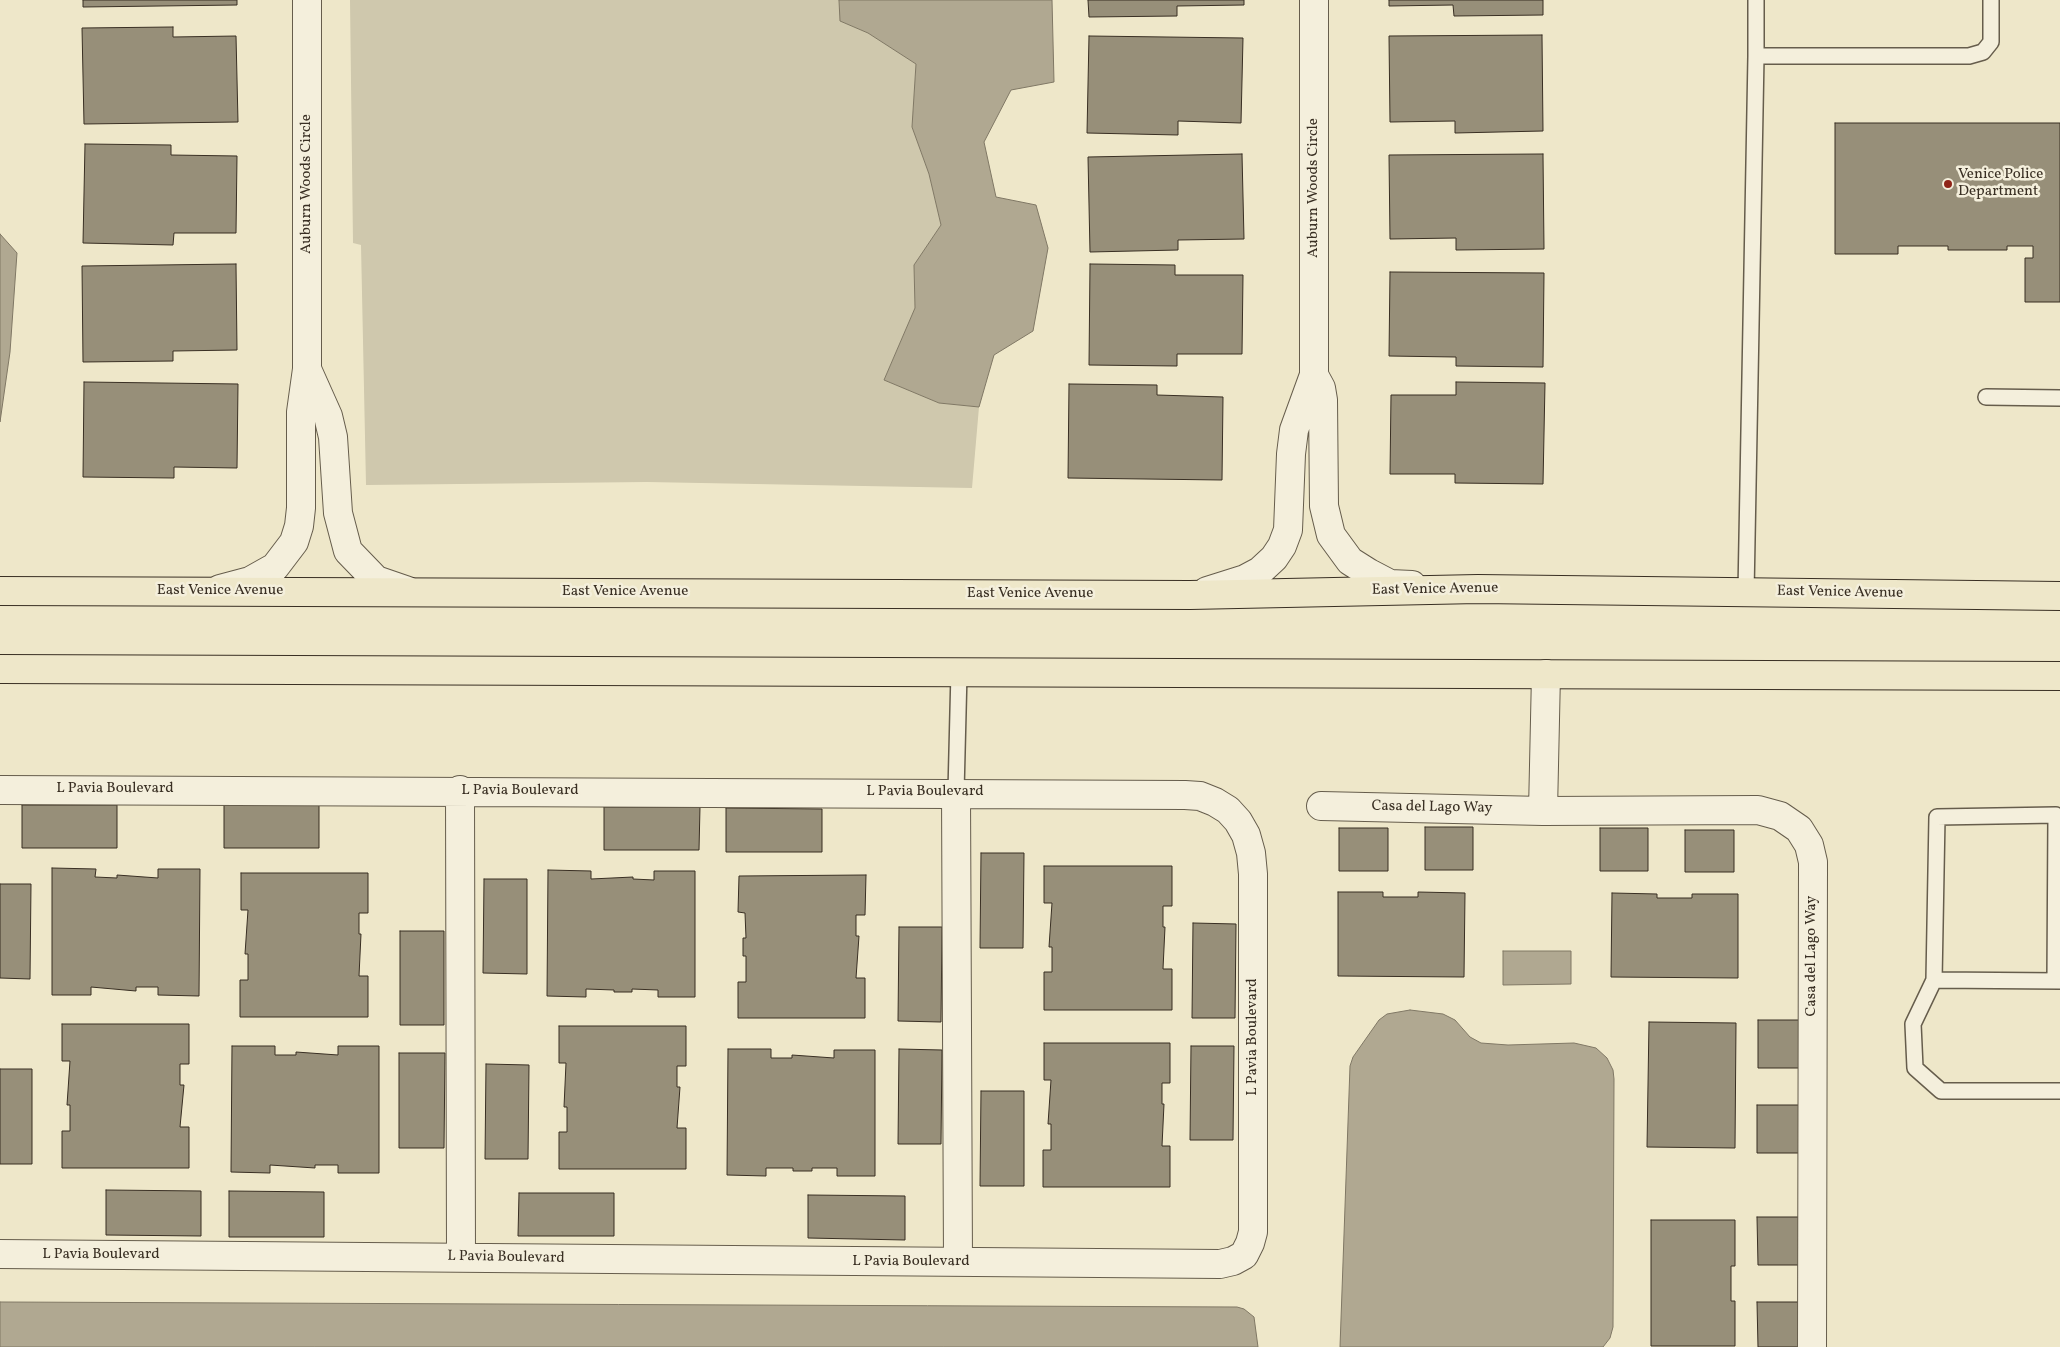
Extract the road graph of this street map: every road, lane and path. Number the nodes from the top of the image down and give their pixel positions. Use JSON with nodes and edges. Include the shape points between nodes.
{"nodes":[{"id":1,"x":307,"y":0,"type":"edge"},
{"id":2,"x":1314,"y":0,"type":"edge"},
{"id":3,"x":1756,"y":0,"type":"edge"},
{"id":4,"x":1991,"y":0,"type":"edge"},
{"id":5,"x":1756,"y":56,"type":"junction"},
{"id":6,"x":307,"y":369,"type":"junction"},
{"id":7,"x":1314,"y":376,"type":"junction"},
{"id":8,"x":1986,"y":397,"type":"dead end"},
{"id":9,"x":2060,"y":398,"type":"edge"},
{"id":10,"x":1478,"y":589,"type":"junction"},
{"id":11,"x":0,"y":590,"type":"edge"},
{"id":12,"x":209,"y":591,"type":"junction"},
{"id":13,"x":412,"y":592,"type":"junction"},
{"id":14,"x":1746,"y":592,"type":"junction"},
{"id":15,"x":1190,"y":595,"type":"junction"},
{"id":16,"x":2060,"y":596,"type":"edge"},
{"id":17,"x":0,"y":668,"type":"edge"},
{"id":18,"x":959,"y":672,"type":"junction"},
{"id":19,"x":1546,"y":674,"type":"junction"},
{"id":20,"x":2060,"y":676,"type":"edge"},
{"id":21,"x":0,"y":790,"type":"edge"},
{"id":22,"x":460,"y":790,"type":"junction"},
{"id":23,"x":956,"y":792,"type":"junction"},
{"id":24,"x":1320,"y":806,"type":"dead end"},
{"id":25,"x":1544,"y":811,"type":"junction"},
{"id":26,"x":1934,"y":980,"type":"junction"},
{"id":27,"x":2058,"y":981,"type":"edge"},
{"id":28,"x":2060,"y":1090,"type":"edge"},
{"id":29,"x":0,"y":1254,"type":"edge"},
{"id":30,"x":461,"y":1258,"type":"junction"},
{"id":31,"x":958,"y":1262,"type":"junction"},
{"id":32,"x":1812,"y":1347,"type":"edge"}],
"edges":[{"from":1,"to":6,"type":"street","name":"Auburn Woods Circle"},
{"from":2,"to":7,"type":"street","name":"Auburn Woods Circle"},
{"from":3,"to":5,"type":"lane"},
{"from":4,"to":5,"type":"lane","via":[[1991,42],[1983,52],[1969,56]]},
{"from":5,"to":14,"type":"lane"},
{"from":6,"to":12,"type":"street","name":"Auburn Woods Circle","via":[[301,412],[301,508],[294,542],[275,567],[261,576]]},
{"from":6,"to":13,"type":"street","name":"Auburn Woods Circle","via":[[328,416],[333,437],[339,520],[348,551],[376,580]]},
{"from":7,"to":10,"type":"street","name":"Auburn Woods Circle","via":[[1323,400],[1324,506],[1330,535],[1338,546],[1350,561],[1390,584]]},
{"from":7,"to":15,"type":"street","name":"Auburn Woods Circle","via":[[1294,430],[1290,454],[1288,530],[1282,546],[1274,558],[1245,579]]},
{"from":8,"to":9,"type":"lane"},
{"from":10,"to":14,"type":"main road","name":"East Venice Avenue"},
{"from":10,"to":15,"type":"main road","name":"East Venice Avenue"},
{"from":11,"to":12,"type":"main road","name":"East Venice Avenue"},
{"from":12,"to":13,"type":"main road","name":"East Venice Avenue"},
{"from":13,"to":15,"type":"main road","name":"East Venice Avenue"},
{"from":14,"to":16,"type":"main road","name":"East Venice Avenue"},
{"from":17,"to":18,"type":"main road"},
{"from":18,"to":19,"type":"main road"},
{"from":18,"to":23,"type":"lane"},
{"from":19,"to":20,"type":"main road"},
{"from":19,"to":25,"type":"street"},
{"from":21,"to":22,"type":"street","name":"L Pavia Boulevard"},
{"from":22,"to":23,"type":"street","name":"L Pavia Boulevard"},
{"from":22,"to":30,"type":"street"},
{"from":23,"to":31,"type":"street"},
{"from":23,"to":31,"type":"street","name":"L Pavia Boulevard","via":[[1200,796],[1228,810],[1238,821],[1246,835],[1253,874],[1253,1232],[1244,1254],[1220,1264]]},
{"from":24,"to":25,"type":"street","name":"Casa del Lago Way"},
{"from":25,"to":32,"type":"street","name":"Casa del Lago Way","via":[[1758,810],[1780,816],[1799,829],[1809,844],[1813,862]]},
{"from":26,"to":27,"type":"lane"},
{"from":26,"to":27,"type":"lane","via":[[1937,817],[2056,815]]},
{"from":26,"to":28,"type":"lane","via":[[1913,1024],[1916,1068],[1935,1085],[1941,1090]]},
{"from":29,"to":30,"type":"street","name":"L Pavia Boulevard"},
{"from":30,"to":31,"type":"street","name":"L Pavia Boulevard"}]}
